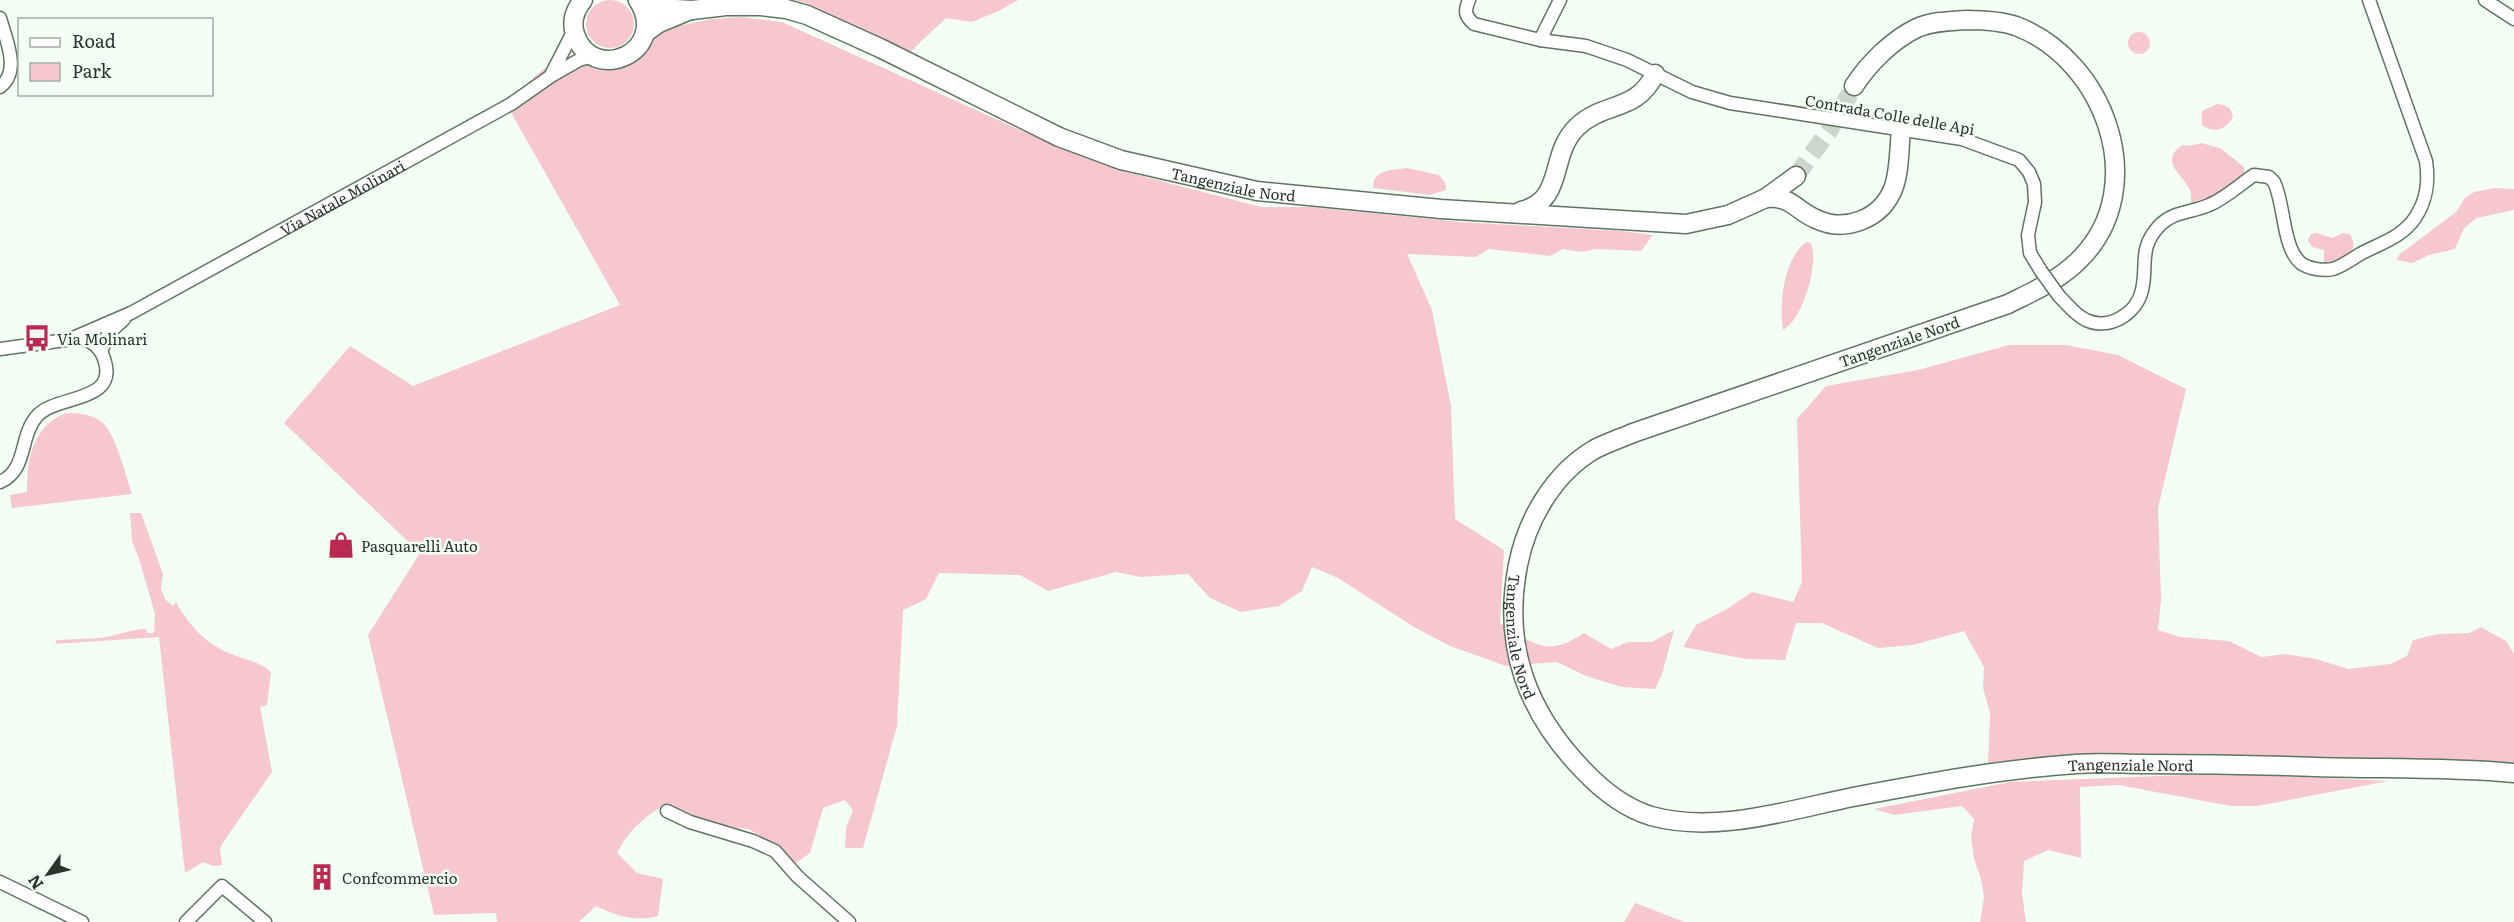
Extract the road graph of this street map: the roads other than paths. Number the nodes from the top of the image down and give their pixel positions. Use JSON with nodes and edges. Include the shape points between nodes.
{"nodes":[{"id":1,"x":638,"y":0,"type":"edge"},
{"id":2,"x":1469,"y":0,"type":"edge"},
{"id":3,"x":1560,"y":0,"type":"edge"},
{"id":4,"x":2369,"y":0,"type":"edge"},
{"id":5,"x":2485,"y":0,"type":"edge"},
{"id":6,"x":580,"y":2,"type":"edge"},
{"id":7,"x":692,"y":10,"type":"junction"},
{"id":8,"x":0,"y":18,"type":"edge"},
{"id":9,"x":2514,"y":19,"type":"edge"},
{"id":10,"x":574,"y":30,"type":"junction"},
{"id":11,"x":645,"y":33,"type":"junction"},
{"id":12,"x":1540,"y":40,"type":"junction"},
{"id":13,"x":593,"y":56,"type":"junction"},
{"id":14,"x":1655,"y":74,"type":"junction"},
{"id":15,"x":551,"y":76,"type":"junction"},
{"id":16,"x":1854,"y":86,"type":"tunnel mouth"},
{"id":17,"x":0,"y":87,"type":"edge"},
{"id":18,"x":1901,"y":129,"type":"junction"},
{"id":19,"x":1553,"y":183,"type":"junction"},
{"id":20,"x":1766,"y":198,"type":"junction"},
{"id":21,"x":1795,"y":204,"type":"junction"},
{"id":22,"x":1519,"y":212,"type":"junction"},
{"id":23,"x":1583,"y":218,"type":"junction"},
{"id":24,"x":131,"y":313,"type":"junction"},
{"id":25,"x":73,"y":338,"type":"junction"},
{"id":26,"x":0,"y":349,"type":"edge"},
{"id":27,"x":101,"y":352,"type":"junction"},
{"id":28,"x":0,"y":482,"type":"edge"},
{"id":29,"x":2514,"y":773,"type":"edge"},
{"id":30,"x":667,"y":811,"type":"dead end"},
{"id":31,"x":0,"y":882,"type":"edge"},
{"id":32,"x":82,"y":922,"type":"edge"},
{"id":33,"x":186,"y":922,"type":"edge"},
{"id":34,"x":265,"y":922,"type":"edge"},
{"id":35,"x":849,"y":922,"type":"edge"}],
"edges":[{"from":1,"to":7,"type":"main road","name":"Tangenziale Nord","via":[[659,8]]},
{"from":1,"to":11,"type":"main road","via":[[644,10]]},
{"from":2,"to":12,"type":"street","name":"Contrada Colle delle Api","via":[[1465,8],[1474,24]]},
{"from":3,"to":12,"type":"street"},
{"from":4,"to":18,"type":"street","name":"Contrada Colle delle Api","bridge":true,"via":[[2426,161],[2426,192],[2405,231],[2335,268],[2314,269],[2295,257],[2278,189],[2269,177],[2254,175],[2227,196],[2208,206],[2175,214],[2157,228],[2145,249],[2142,291],[2129,313],[2098,324],[2075,313],[2031,253],[2028,236],[2035,202],[2034,184],[2019,160],[1962,139]]},
{"from":5,"to":9,"type":"street"},
{"from":6,"to":10,"type":"main road"},
{"from":7,"to":11,"type":"main road","name":"Tangenziale Nord"},
{"from":7,"to":22,"type":"main road","name":"Tangenziale Nord","via":[[761,6],[807,15],[1059,137],[1121,160],[1257,191]]},
{"from":8,"to":17,"type":"street","via":[[12,64],[8,81]]},
{"from":10,"to":13,"type":"main road","via":[[578,41]]},
{"from":10,"to":15,"type":"street","name":"Via Natale Molinari"},
{"from":11,"to":13,"type":"main road","via":[[634,51],[625,57],[603,60]]},
{"from":12,"to":14,"type":"street","name":"Contrada Colle delle Api","via":[[1586,46]]},
{"from":13,"to":15,"type":"street","name":"Via Natale Molinari"},
{"from":14,"to":18,"type":"street","name":"Contrada Colle delle Api","via":[[1692,92],[1730,103]]},
{"from":14,"to":19,"type":"main road","via":[[1641,95],[1594,115],[1577,127],[1564,143]]},
{"from":15,"to":24,"type":"street","name":"Via Natale Molinari","via":[[511,104]]},
{"from":16,"to":29,"type":"main road","name":"Tangenziale Nord","via":[[1885,50],[1918,28],[1946,21],[1984,20],[2015,26],[2048,43],[2072,63],[2094,94],[2106,120],[2115,176],[2105,225],[2066,273],[2008,304],[1598,448],[1557,481],[1528,528],[1520,554],[1512,626],[1518,662],[1530,696],[1547,728],[1591,778],[1615,798],[1646,814],[1677,822],[1750,817],[1943,780],[2077,764]]},
{"from":18,"to":21,"type":"main road","via":[[1894,187],[1875,213],[1855,223],[1833,224],[1812,218]]},
{"from":19,"to":22,"type":"main road","via":[[1540,203]]},
{"from":19,"to":23,"type":"main road","via":[[1565,210]]},
{"from":20,"to":21,"type":"main road","via":[[1776,197]]},
{"from":20,"to":21,"type":"main road","name":"Tangenziale Nord","via":[[1795,178]]},
{"from":20,"to":23,"type":"main road","name":"Tangenziale Nord","via":[[1728,215],[1686,224]]},
{"from":22,"to":23,"type":"main road","name":"Tangenziale Nord"},
{"from":24,"to":25,"type":"street","name":"Via Natale Molinari"},
{"from":24,"to":27,"type":"street","name":"Via Natale Molinari","via":[[108,333]]},
{"from":25,"to":26,"type":"street","name":"Via Natale Molinari"},
{"from":25,"to":27,"type":"street","via":[[84,339]]},
{"from":27,"to":28,"type":"street","via":[[106,370],[99,388],[86,397],[57,402],[40,413],[26,432],[17,467]]},
{"from":30,"to":35,"type":"street","via":[[775,851]]},
{"from":31,"to":32,"type":"street"},
{"from":33,"to":34,"type":"street","via":[[222,886]]}]}
